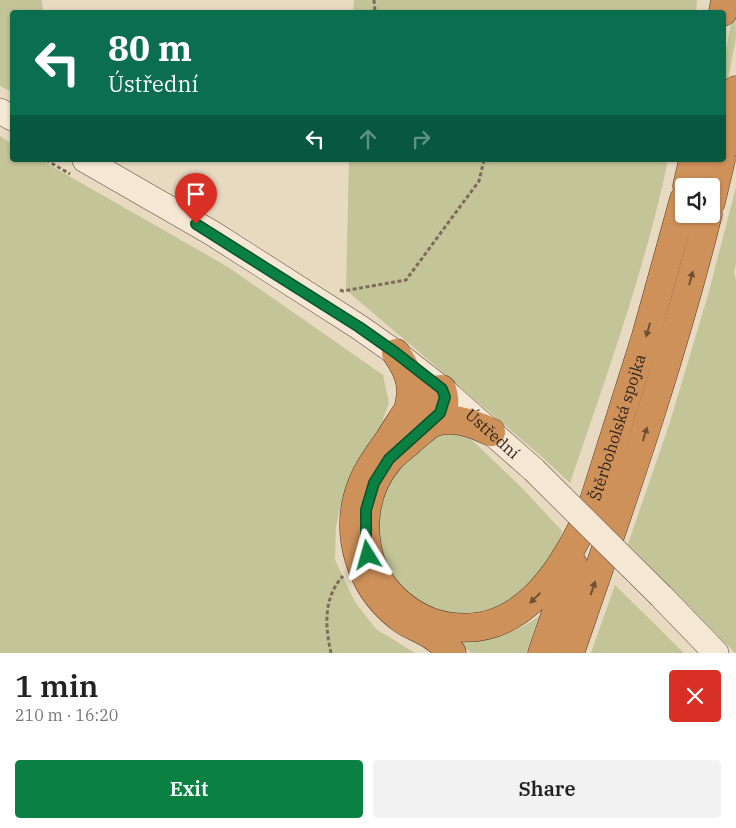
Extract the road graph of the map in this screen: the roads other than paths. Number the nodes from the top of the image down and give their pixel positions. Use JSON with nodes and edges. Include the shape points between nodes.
{"nodes":[{"id":1,"x":736,"y":90,"type":"edge"},
{"id":2,"x":726,"y":138,"type":"edge"},
{"id":3,"x":693,"y":162,"type":"edge"},
{"id":4,"x":721,"y":162,"type":"edge"},
{"id":5,"x":78,"y":168,"type":"edge"},
{"id":6,"x":689,"y":178,"type":"edge"},
{"id":7,"x":717,"y":178,"type":"edge"},
{"id":8,"x":677,"y":223,"type":"edge"},
{"id":9,"x":706,"y":223,"type":"edge"},
{"id":10,"x":396,"y":353,"type":"junction"},
{"id":11,"x":442,"y":389,"type":"junction"},
{"id":12,"x":416,"y":420,"type":"junction"},
{"id":13,"x":491,"y":432,"type":"junction"},
{"id":14,"x":596,"y":497,"type":"junction"},
{"id":15,"x":573,"y":647,"type":"edge"},
{"id":16,"x":452,"y":653,"type":"edge"},
{"id":17,"x":542,"y":653,"type":"edge"},
{"id":18,"x":716,"y":653,"type":"edge"}],
"edges":[{"from":1,"to":2,"type":"highway"},
{"from":3,"to":6,"type":"highway"},
{"from":4,"to":7,"type":"highway"},
{"from":5,"to":10,"type":"street","name":"Ústřední","via":[[212,233]]},
{"from":8,"to":14,"type":"highway","name":"Štěrboholská spojka","one_way":true},
{"from":15,"to":9,"type":"highway","name":"Štěrboholská spojka","one_way":true,"via":[[639,452]]},
{"from":10,"to":11,"type":"street","name":"Ústřední"},
{"from":10,"to":12,"type":"highway","via":[[408,373],[410,402]]},
{"from":11,"to":12,"type":"highway","via":[[445,397],[440,413]]},
{"from":11,"to":13,"type":"street","name":"Ústřední"},
{"from":12,"to":13,"type":"highway","via":[[454,420]]},
{"from":14,"to":12,"type":"highway","one_way":true,"via":[[564,562],[526,606],[499,621],[480,626],[454,626],[425,619],[402,606],[383,586],[368,555],[365,526],[369,496],[381,471]]},
{"from":12,"to":16,"type":"highway","via":[[368,472],[358,497],[354,522],[358,559],[366,578],[388,608]]},
{"from":13,"to":18,"type":"street","name":"Ústřední","bridge":true,"via":[[534,470]]},
{"from":14,"to":17,"type":"highway","name":"Štěrboholská spojka"}]}
